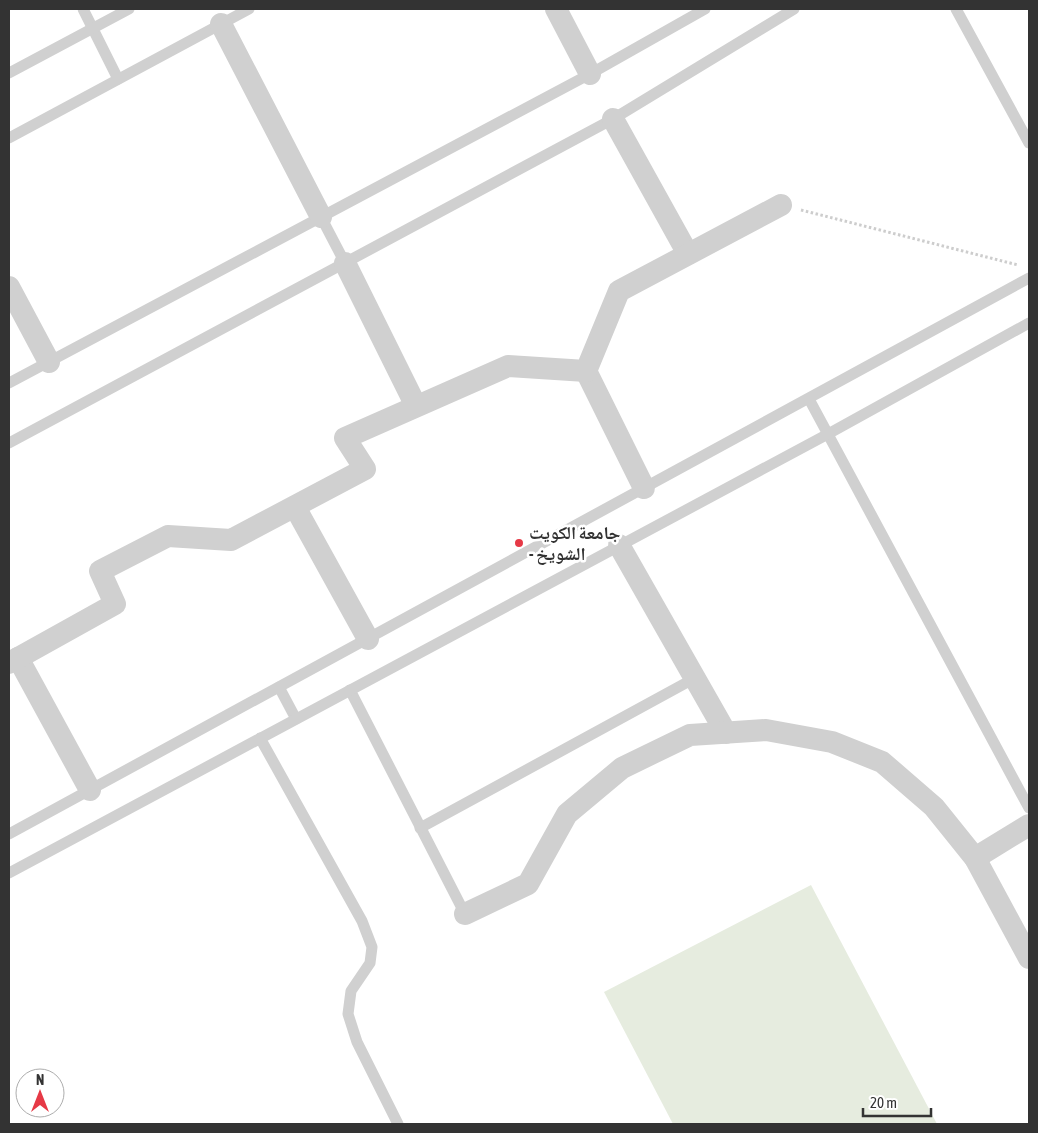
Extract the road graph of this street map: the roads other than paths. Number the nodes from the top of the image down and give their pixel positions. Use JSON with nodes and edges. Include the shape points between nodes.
{"nodes":[{"id":1,"x":83,"y":9,"type":"edge"},
{"id":2,"x":128,"y":9,"type":"edge"},
{"id":3,"x":249,"y":9,"type":"edge"},
{"id":4,"x":556,"y":9,"type":"edge"},
{"id":5,"x":705,"y":9,"type":"edge"},
{"id":6,"x":794,"y":9,"type":"edge"},
{"id":7,"x":956,"y":9,"type":"edge"},
{"id":8,"x":221,"y":24,"type":"junction"},
{"id":9,"x":94,"y":27,"type":"junction"},
{"id":10,"x":9,"y":73,"type":"edge"},
{"id":11,"x":590,"y":74,"type":"junction"},
{"id":12,"x":118,"y":79,"type":"junction"},
{"id":13,"x":614,"y":119,"type":"junction"},
{"id":14,"x":9,"y":138,"type":"edge"},
{"id":15,"x":1029,"y":143,"type":"edge"},
{"id":16,"x":781,"y":205,"type":"road end"},
{"id":17,"x":320,"y":217,"type":"junction"},
{"id":18,"x":688,"y":254,"type":"junction"},
{"id":19,"x":345,"y":263,"type":"junction"},
{"id":20,"x":1029,"y":278,"type":"edge"},
{"id":21,"x":9,"y":287,"type":"edge"},
{"id":22,"x":1029,"y":323,"type":"edge"},
{"id":23,"x":49,"y":362,"type":"junction"},
{"id":24,"x":586,"y":371,"type":"junction"},
{"id":25,"x":9,"y":383,"type":"edge"},
{"id":26,"x":809,"y":399,"type":"junction"},
{"id":27,"x":416,"y":406,"type":"junction"},
{"id":28,"x":828,"y":434,"type":"junction"},
{"id":29,"x":9,"y":444,"type":"edge"},
{"id":30,"x":644,"y":488,"type":"junction"},
{"id":31,"x":295,"y":506,"type":"junction"},
{"id":32,"x":619,"y":545,"type":"junction"},
{"id":33,"x":368,"y":639,"type":"junction"},
{"id":34,"x":13,"y":661,"type":"edge"},
{"id":35,"x":695,"y":678,"type":"junction"},
{"id":36,"x":279,"y":687,"type":"junction"},
{"id":37,"x":350,"y":690,"type":"junction"},
{"id":38,"x":296,"y":719,"type":"junction"},
{"id":39,"x":726,"y":733,"type":"junction"},
{"id":40,"x":260,"y":738,"type":"junction"},
{"id":41,"x":90,"y":790,"type":"junction"},
{"id":42,"x":1029,"y":808,"type":"edge"},
{"id":43,"x":1029,"y":825,"type":"edge"},
{"id":44,"x":420,"y":828,"type":"junction"},
{"id":45,"x":9,"y":834,"type":"edge"},
{"id":46,"x":975,"y":858,"type":"junction"},
{"id":47,"x":9,"y":873,"type":"edge"},
{"id":48,"x":465,"y":914,"type":"joint"},
{"id":49,"x":1029,"y":958,"type":"edge"},
{"id":50,"x":398,"y":1124,"type":"edge"}],
"edges":[{"from":1,"to":9,"type":"lane"},
{"from":2,"to":9,"type":"lane"},
{"from":3,"to":8,"type":"lane"},
{"from":4,"to":11,"type":"street"},
{"from":5,"to":11,"type":"lane"},
{"from":6,"to":13,"type":"lane"},
{"from":7,"to":15,"type":"lane"},
{"from":8,"to":12,"type":"lane"},
{"from":8,"to":17,"type":"street"},
{"from":9,"to":10,"type":"lane"},
{"from":9,"to":12,"type":"lane"},
{"from":11,"to":17,"type":"lane"},
{"from":12,"to":14,"type":"lane"},
{"from":13,"to":18,"type":"street"},
{"from":13,"to":19,"type":"lane"},
{"from":16,"to":18,"type":"street"},
{"from":17,"to":19,"type":"lane"},
{"from":17,"to":23,"type":"lane"},
{"from":18,"to":24,"type":"street","via":[[619,291]]},
{"from":19,"to":27,"type":"street"},
{"from":19,"to":29,"type":"lane"},
{"from":20,"to":26,"type":"lane"},
{"from":21,"to":23,"type":"street"},
{"from":22,"to":28,"type":"lane"},
{"from":23,"to":25,"type":"lane"},
{"from":24,"to":27,"type":"street","via":[[508,366]]},
{"from":24,"to":30,"type":"street"},
{"from":26,"to":28,"type":"lane"},
{"from":26,"to":30,"type":"lane"},
{"from":27,"to":31,"type":"street","via":[[345,438],[365,469]]},
{"from":28,"to":32,"type":"lane"},
{"from":28,"to":42,"type":"lane"},
{"from":30,"to":33,"type":"lane"},
{"from":31,"to":33,"type":"street"},
{"from":31,"to":34,"type":"street","via":[[231,540],[168,536],[100,571],[115,604]]},
{"from":32,"to":35,"type":"street"},
{"from":32,"to":37,"type":"lane"},
{"from":33,"to":36,"type":"lane"},
{"from":34,"to":41,"type":"street"},
{"from":35,"to":39,"type":"street"},
{"from":35,"to":44,"type":"lane"},
{"from":36,"to":38,"type":"lane"},
{"from":36,"to":41,"type":"lane"},
{"from":37,"to":38,"type":"lane"},
{"from":37,"to":44,"type":"lane"},
{"from":38,"to":40,"type":"lane"},
{"from":39,"to":46,"type":"street","via":[[766,730],[832,742],[882,762],[934,807]]},
{"from":39,"to":48,"type":"street","via":[[690,735],[622,768],[567,814],[528,884]]},
{"from":40,"to":47,"type":"lane"},
{"from":40,"to":50,"type":"lane","via":[[362,921],[372,947],[370,963],[351,991],[348,1014],[356,1042]]},
{"from":41,"to":45,"type":"lane"},
{"from":43,"to":46,"type":"street"},
{"from":44,"to":48,"type":"lane"},
{"from":46,"to":49,"type":"street"}]}
